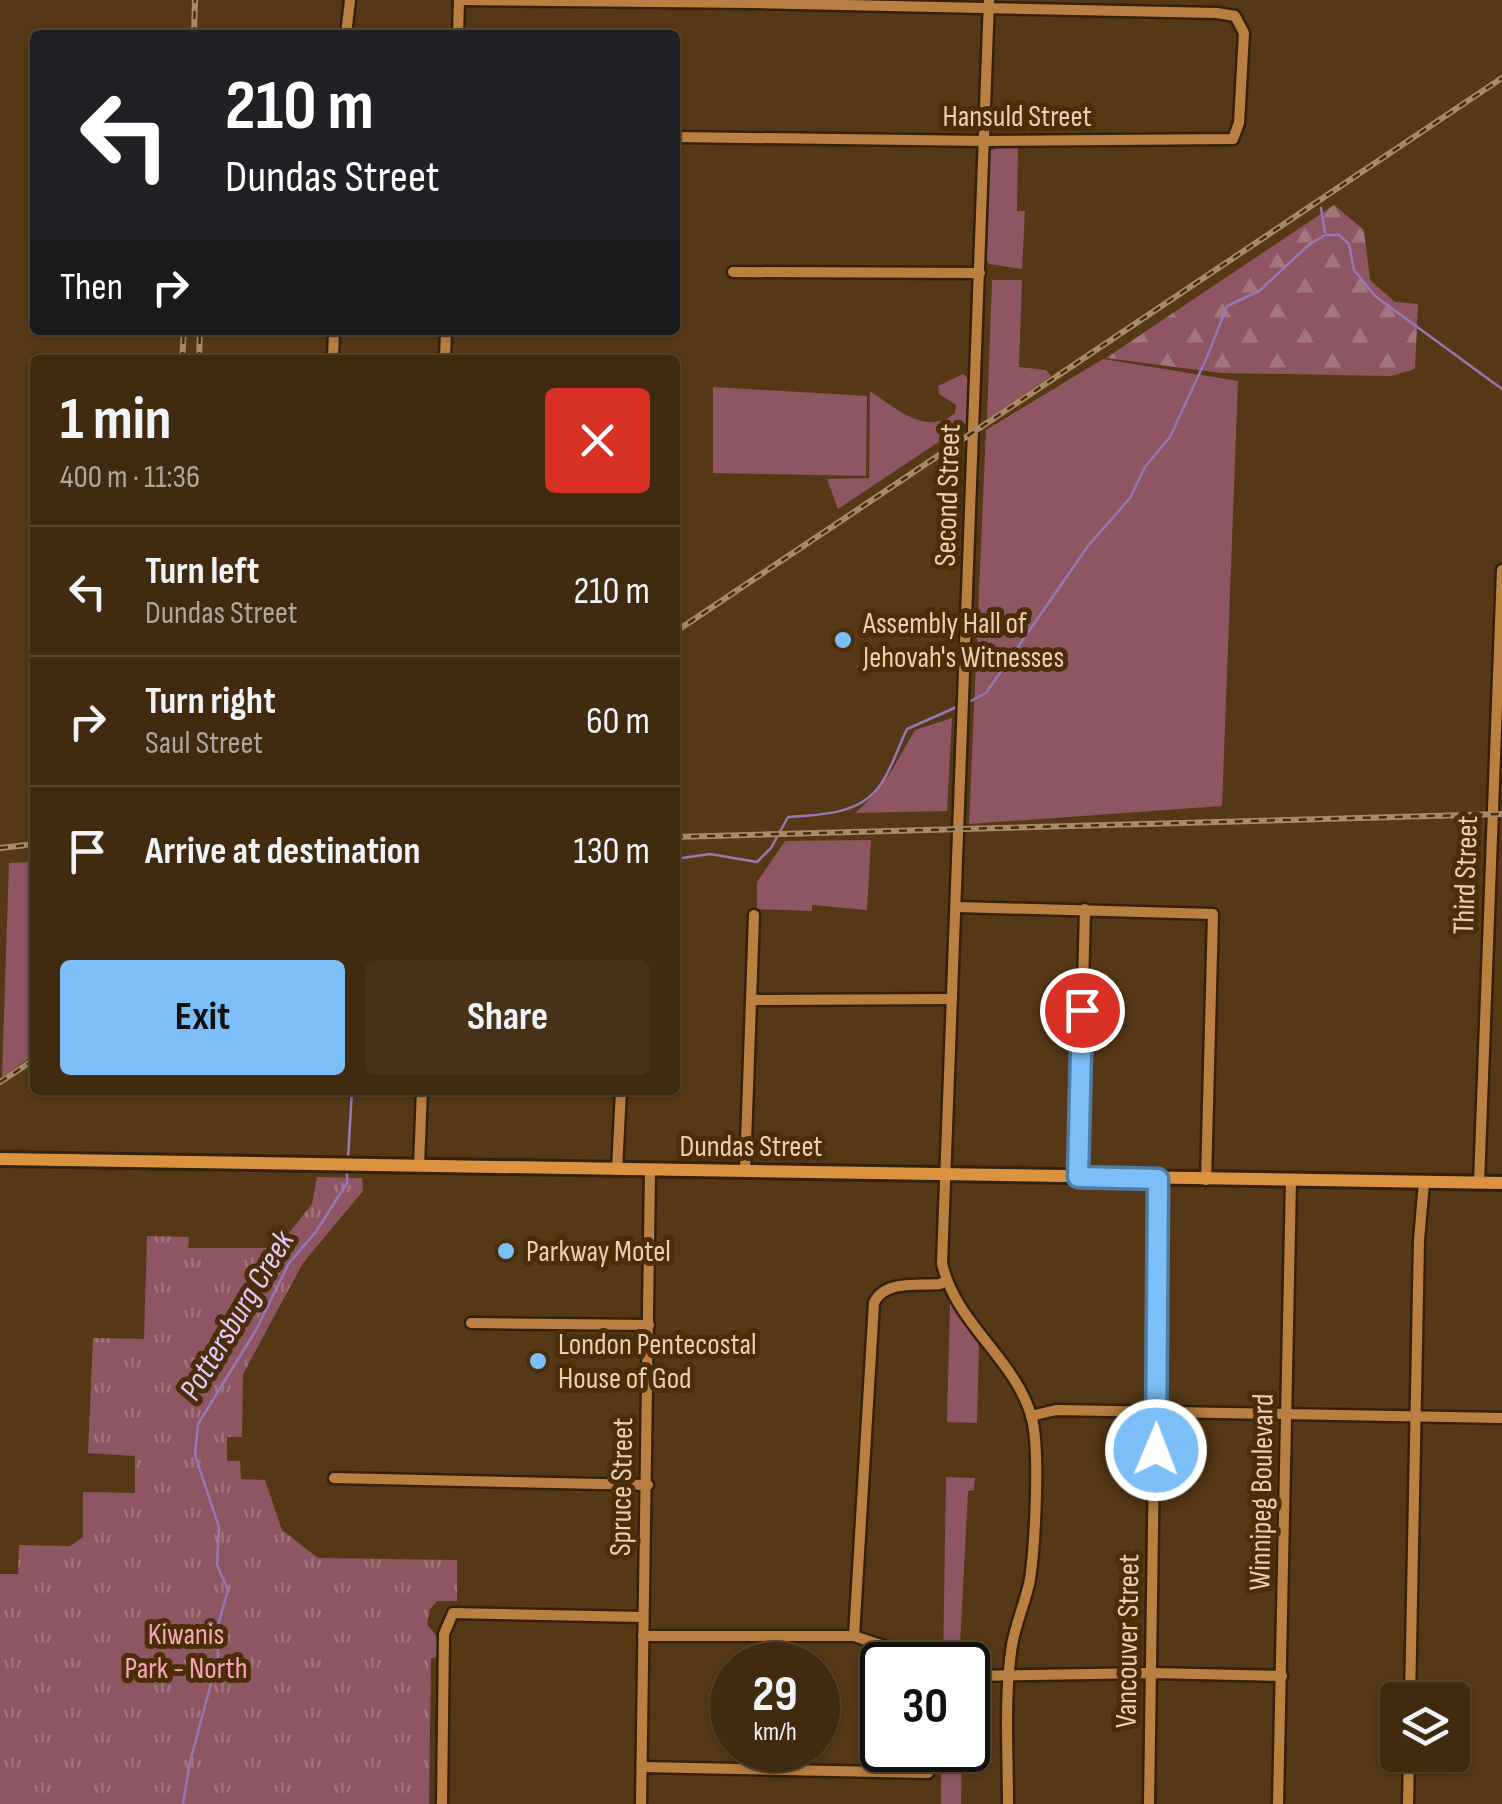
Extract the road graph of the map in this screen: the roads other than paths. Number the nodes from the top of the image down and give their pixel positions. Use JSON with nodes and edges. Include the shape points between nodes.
{"nodes":[{"id":1,"x":350,"y":0,"type":"edge"},
{"id":2,"x":459,"y":0,"type":"edge"},
{"id":3,"x":989,"y":4,"type":"edge"},
{"id":4,"x":347,"y":30,"type":"edge"},
{"id":5,"x":458,"y":30,"type":"edge"},
{"id":6,"x":680,"y":137,"type":"edge"},
{"id":7,"x":986,"y":141,"type":"junction"},
{"id":8,"x":733,"y":272,"type":"dead end"},
{"id":9,"x":980,"y":273,"type":"junction"},
{"id":10,"x":1502,"y":570,"type":"edge"},
{"id":11,"x":956,"y":907,"type":"junction"},
{"id":12,"x":1085,"y":910,"type":"junction"},
{"id":13,"x":754,"y":915,"type":"dead end"},
{"id":14,"x":952,"y":999,"type":"junction"},
{"id":15,"x":753,"y":1000,"type":"junction"},
{"id":16,"x":422,"y":1095,"type":"edge"},
{"id":17,"x":621,"y":1095,"type":"edge"},
{"id":18,"x":0,"y":1159,"type":"edge"},
{"id":19,"x":419,"y":1166,"type":"junction"},
{"id":20,"x":617,"y":1170,"type":"junction"},
{"id":21,"x":650,"y":1171,"type":"junction"},
{"id":22,"x":746,"y":1171,"type":"junction"},
{"id":23,"x":947,"y":1172,"type":"junction"},
{"id":24,"x":1078,"y":1177,"type":"junction"},
{"id":25,"x":1158,"y":1179,"type":"junction"},
{"id":26,"x":1206,"y":1180,"type":"junction"},
{"id":27,"x":1291,"y":1180,"type":"junction"},
{"id":28,"x":1424,"y":1182,"type":"junction"},
{"id":29,"x":1479,"y":1183,"type":"junction"},
{"id":30,"x":1502,"y":1183,"type":"edge"},
{"id":31,"x":946,"y":1281,"type":"junction"},
{"id":32,"x":471,"y":1322,"type":"dead end"},
{"id":33,"x":649,"y":1325,"type":"junction"},
{"id":34,"x":1287,"y":1413,"type":"junction"},
{"id":35,"x":1156,"y":1414,"type":"junction"},
{"id":36,"x":1031,"y":1416,"type":"junction"},
{"id":37,"x":1416,"y":1417,"type":"junction"},
{"id":38,"x":1502,"y":1418,"type":"edge"},
{"id":39,"x":334,"y":1478,"type":"dead end"},
{"id":40,"x":648,"y":1485,"type":"junction"},
{"id":41,"x":643,"y":1617,"type":"junction"},
{"id":42,"x":643,"y":1636,"type":"junction"},
{"id":43,"x":854,"y":1636,"type":"junction"},
{"id":44,"x":873,"y":1642,"type":"edge"},
{"id":45,"x":1152,"y":1673,"type":"junction"},
{"id":46,"x":1282,"y":1676,"type":"junction"},
{"id":47,"x":990,"y":1677,"type":"edge"},
{"id":48,"x":1009,"y":1678,"type":"junction"},
{"id":49,"x":1410,"y":1682,"type":"edge"},
{"id":50,"x":642,"y":1768,"type":"junction"},
{"id":51,"x":1409,"y":1772,"type":"edge"},
{"id":52,"x":928,"y":1773,"type":"dead end"},
{"id":53,"x":442,"y":1804,"type":"edge"},
{"id":54,"x":640,"y":1804,"type":"edge"},
{"id":55,"x":1008,"y":1804,"type":"edge"},
{"id":56,"x":1149,"y":1804,"type":"edge"},
{"id":57,"x":1278,"y":1804,"type":"edge"},
{"id":58,"x":1408,"y":1804,"type":"edge"}],
"edges":[{"from":1,"to":4,"type":"street"},
{"from":2,"to":3,"type":"street"},
{"from":2,"to":5,"type":"street"},
{"from":3,"to":7,"type":"street","name":"Second Street"},
{"from":3,"to":7,"type":"street","name":"Hansuld Street","via":[[1217,13],[1235,16],[1244,33],[1233,139]]},
{"from":6,"to":7,"type":"street","name":"Hansuld Street"},
{"from":7,"to":9,"type":"street","name":"Second Street"},
{"from":8,"to":9,"type":"street"},
{"from":9,"to":11,"type":"street","name":"Second Street"},
{"from":10,"to":29,"type":"street","name":"Third Street"},
{"from":11,"to":12,"type":"street"},
{"from":11,"to":14,"type":"street","name":"Second Street"},
{"from":12,"to":24,"type":"street"},
{"from":12,"to":26,"type":"street","via":[[1213,914]]},
{"from":13,"to":15,"type":"street"},
{"from":14,"to":15,"type":"street"},
{"from":14,"to":23,"type":"street","name":"Second Street"},
{"from":15,"to":22,"type":"street"},
{"from":16,"to":19,"type":"street"},
{"from":17,"to":20,"type":"street"},
{"from":18,"to":19,"type":"main road","name":"Dundas Street"},
{"from":19,"to":20,"type":"main road","name":"Dundas Street"},
{"from":20,"to":21,"type":"main road","name":"Dundas Street"},
{"from":21,"to":22,"type":"main road","name":"Dundas Street"},
{"from":21,"to":33,"type":"street","name":"Spruce Street"},
{"from":22,"to":23,"type":"main road","name":"Dundas Street"},
{"from":23,"to":24,"type":"main road","name":"Dundas Street"},
{"from":23,"to":31,"type":"street","name":"Second Street"},
{"from":24,"to":25,"type":"main road","name":"Dundas Street"},
{"from":25,"to":26,"type":"main road","name":"Dundas Street"},
{"from":25,"to":35,"type":"street","name":"Vancouver Street"},
{"from":26,"to":27,"type":"main road","name":"Dundas Street"},
{"from":27,"to":28,"type":"main road","name":"Dundas Street"},
{"from":27,"to":34,"type":"street","name":"Winnipeg Boulevard"},
{"from":28,"to":29,"type":"main road","name":"Dundas Street"},
{"from":28,"to":37,"type":"street"},
{"from":29,"to":30,"type":"main road","name":"Dundas Street"},
{"from":31,"to":36,"type":"street"},
{"from":31,"to":43,"type":"street","via":[[888,1288],[874,1303]]},
{"from":32,"to":33,"type":"street"},
{"from":33,"to":40,"type":"street","name":"Spruce Street"},
{"from":34,"to":35,"type":"street"},
{"from":34,"to":37,"type":"street"},
{"from":34,"to":46,"type":"street","name":"Winnipeg Boulevard"},
{"from":35,"to":36,"type":"street","via":[[1056,1410]]},
{"from":35,"to":45,"type":"street","name":"Vancouver Street"},
{"from":36,"to":48,"type":"street","via":[[1032,1561]]},
{"from":37,"to":38,"type":"street"},
{"from":37,"to":49,"type":"street"},
{"from":39,"to":40,"type":"street"},
{"from":40,"to":41,"type":"street","name":"Spruce Street"},
{"from":41,"to":42,"type":"street","name":"Spruce Street"},
{"from":41,"to":53,"type":"street","via":[[453,1613],[444,1634]]},
{"from":42,"to":43,"type":"street"},
{"from":42,"to":50,"type":"street","name":"Spruce Street"},
{"from":43,"to":44,"type":"street"},
{"from":45,"to":46,"type":"street"},
{"from":45,"to":48,"type":"street"},
{"from":45,"to":56,"type":"street","name":"Vancouver Street"},
{"from":46,"to":57,"type":"street","name":"Winnipeg Boulevard"},
{"from":47,"to":48,"type":"street"},
{"from":48,"to":55,"type":"street"},
{"from":50,"to":52,"type":"street"},
{"from":50,"to":54,"type":"street","name":"Spruce Street"},
{"from":51,"to":58,"type":"street"}]}
